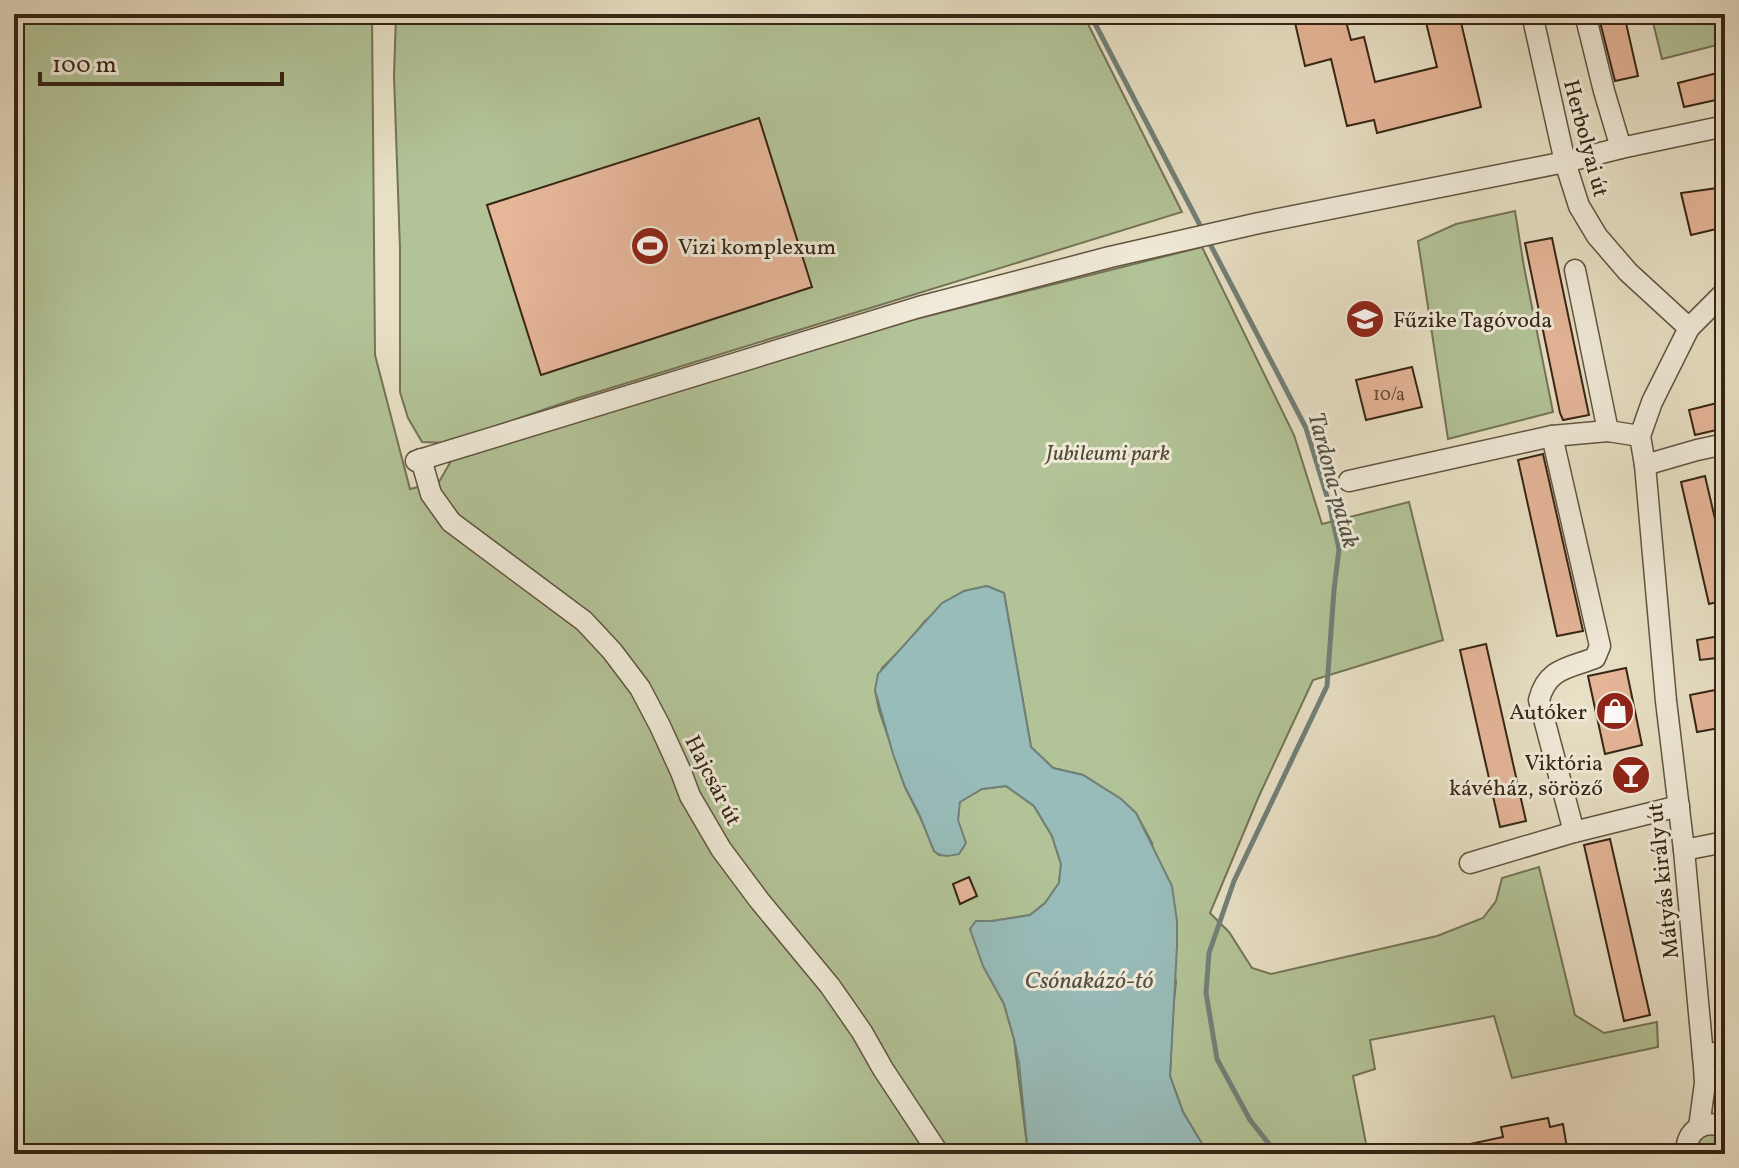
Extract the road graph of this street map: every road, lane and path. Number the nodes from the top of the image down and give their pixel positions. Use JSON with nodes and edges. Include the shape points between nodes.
{"nodes":[{"id":1,"x":1532,"y":14,"type":"edge"},
{"id":2,"x":1585,"y":14,"type":"edge"},
{"id":3,"x":1725,"y":126,"type":"edge"},
{"id":4,"x":1621,"y":148,"type":"junction"},
{"id":5,"x":1565,"y":162,"type":"junction"},
{"id":6,"x":1575,"y":270,"type":"dead end"},
{"id":7,"x":1725,"y":292,"type":"edge"},
{"id":8,"x":1689,"y":328,"type":"junction"},
{"id":9,"x":1608,"y":431,"type":"junction"},
{"id":10,"x":1552,"y":436,"type":"junction"},
{"id":11,"x":1640,"y":436,"type":"junction"},
{"id":12,"x":1725,"y":444,"type":"edge"},
{"id":13,"x":1645,"y":465,"type":"junction"},
{"id":14,"x":1349,"y":481,"type":"dead end"},
{"id":15,"x":1679,"y":806,"type":"junction"},
{"id":16,"x":1574,"y":832,"type":"junction"},
{"id":17,"x":1725,"y":842,"type":"edge"},
{"id":18,"x":1684,"y":850,"type":"junction"},
{"id":19,"x":1470,"y":863,"type":"dead end"},
{"id":20,"x":1725,"y":1051,"type":"edge"},
{"id":21,"x":1703,"y":1055,"type":"junction"},
{"id":22,"x":1715,"y":1126,"type":"edge"},
{"id":23,"x":1681,"y":1151,"type":"edge"},
{"id":24,"x":939,"y":1154,"type":"edge"}],
"edges":[{"from":1,"to":5,"type":"street","name":"Herbolyai út"},
{"from":2,"to":4,"type":"street"},
{"from":3,"to":4,"type":"street"},
{"from":4,"to":5,"type":"street"},
{"from":5,"to":8,"type":"street","name":"Herbolyai út","via":[[1579,206],[1597,236]]},
{"from":5,"to":24,"type":"street","name":"Hajcsár út","via":[[1205,235],[919,307],[418,460],[431,494],[451,522],[584,621],[640,688],[721,849],[830,986]]},
{"from":6,"to":9,"type":"street"},
{"from":7,"to":8,"type":"street","name":"Mátyás király út"},
{"from":8,"to":11,"type":"street","name":"Mátyás király út"},
{"from":9,"to":10,"type":"street"},
{"from":9,"to":11,"type":"street"},
{"from":10,"to":14,"type":"street"},
{"from":10,"to":16,"type":"street","via":[[1600,646],[1595,658],[1552,675],[1539,700]]},
{"from":11,"to":13,"type":"street","name":"Mátyás király út"},
{"from":12,"to":13,"type":"street"},
{"from":13,"to":15,"type":"street","name":"Mátyás király út"},
{"from":15,"to":16,"type":"street"},
{"from":15,"to":18,"type":"street","name":"Mátyás király út"},
{"from":16,"to":19,"type":"street"},
{"from":17,"to":18,"type":"street"},
{"from":18,"to":21,"type":"street","name":"Mátyás király út"},
{"from":20,"to":21,"type":"street"},
{"from":21,"to":22,"type":"street","name":"Mátyás király út"},
{"from":22,"to":23,"type":"street","via":[[1691,1135]]}]}
